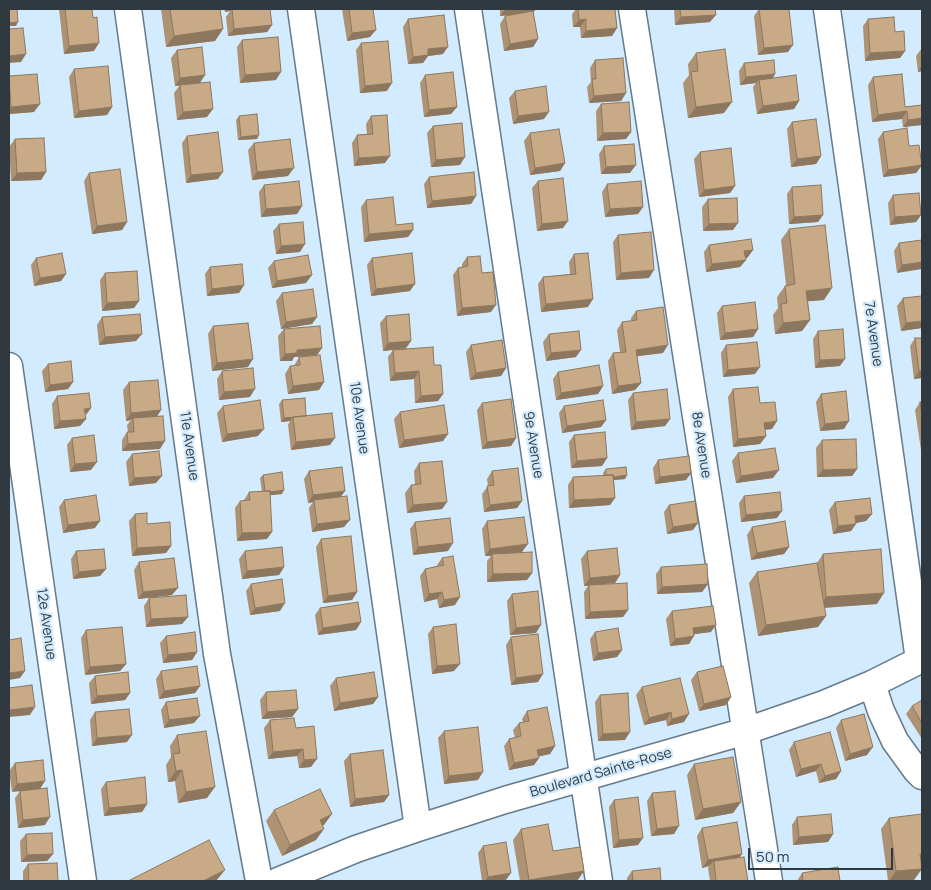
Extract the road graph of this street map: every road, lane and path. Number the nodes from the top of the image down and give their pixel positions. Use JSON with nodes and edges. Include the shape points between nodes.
{"nodes":[{"id":1,"x":128,"y":9,"type":"edge"},
{"id":2,"x":301,"y":9,"type":"edge"},
{"id":3,"x":468,"y":9,"type":"edge"},
{"id":4,"x":632,"y":9,"type":"edge"},
{"id":5,"x":827,"y":9,"type":"edge"},
{"id":6,"x":9,"y":366,"type":"edge"},
{"id":7,"x":921,"y":659,"type":"edge"},
{"id":8,"x":872,"y":684,"type":"junction"},
{"id":9,"x":746,"y":731,"type":"junction"},
{"id":10,"x":922,"y":776,"type":"edge"},
{"id":11,"x":584,"y":778,"type":"junction"},
{"id":12,"x":418,"y":828,"type":"junction"},
{"id":13,"x":84,"y":881,"type":"edge"},
{"id":14,"x":259,"y":881,"type":"edge"},
{"id":15,"x":278,"y":881,"type":"edge"},
{"id":16,"x":599,"y":881,"type":"edge"},
{"id":17,"x":769,"y":881,"type":"edge"}],
"edges":[{"from":1,"to":14,"type":"street","name":"11e Avenue","via":[[217,654]]},
{"from":2,"to":12,"type":"street","name":"10e Avenue"},
{"from":3,"to":11,"type":"street","name":"9e Avenue"},
{"from":4,"to":9,"type":"street","name":"8e Avenue"},
{"from":5,"to":7,"type":"street","name":"7e Avenue"},
{"from":6,"to":13,"type":"street","name":"12e Avenue"},
{"from":7,"to":8,"type":"street","name":"Boulevard Sainte-Rose"},
{"from":8,"to":9,"type":"street","name":"Boulevard Sainte-Rose"},
{"from":8,"to":10,"type":"street","via":[[895,741]]},
{"from":9,"to":11,"type":"street","name":"Boulevard Sainte-Rose"},
{"from":9,"to":17,"type":"street","name":"8e Avenue"},
{"from":11,"to":12,"type":"street","name":"Boulevard Sainte-Rose"},
{"from":11,"to":16,"type":"street","name":"9e Avenue"},
{"from":12,"to":15,"type":"street","name":"Boulevard Sainte-Rose"}]}
